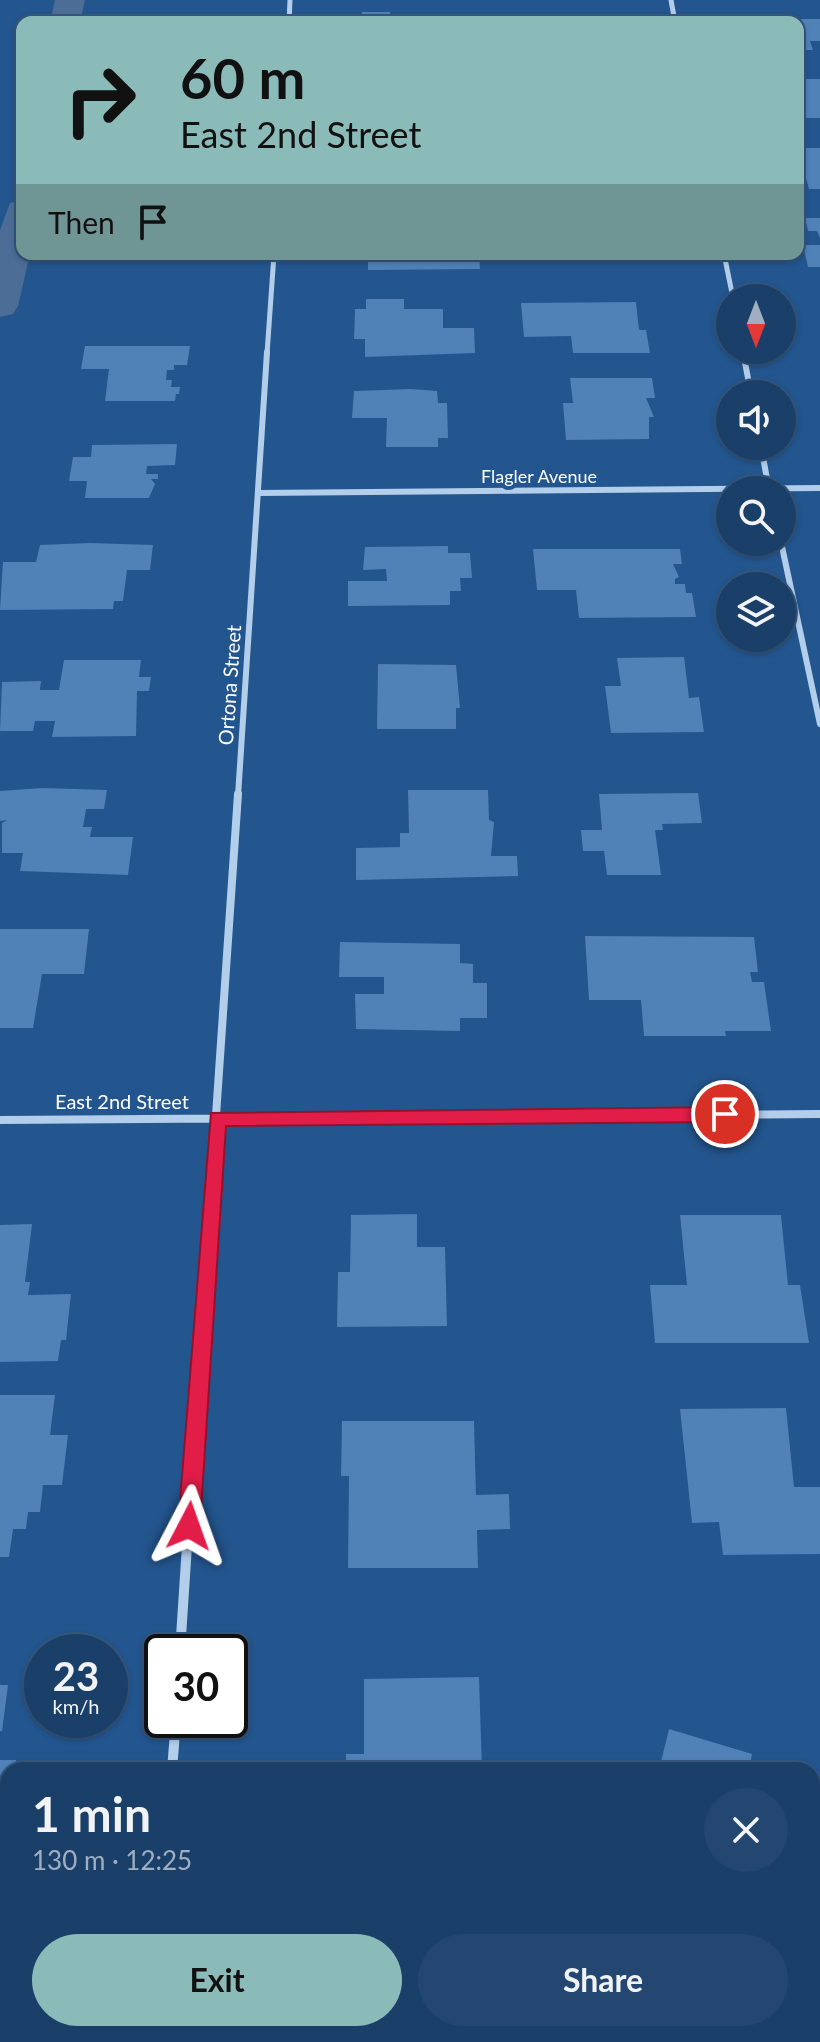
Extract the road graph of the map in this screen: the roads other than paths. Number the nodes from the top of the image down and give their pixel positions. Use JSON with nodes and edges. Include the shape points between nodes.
{"nodes":[{"id":1,"x":274,"y":260,"type":"edge"},
{"id":2,"x":725,"y":260,"type":"edge"},
{"id":3,"x":730,"y":284,"type":"edge"},
{"id":4,"x":796,"y":488,"type":"edge"},
{"id":5,"x":820,"y":488,"type":"edge"},
{"id":6,"x":716,"y":489,"type":"edge"},
{"id":7,"x":258,"y":493,"type":"junction"},
{"id":8,"x":784,"y":556,"type":"edge"},
{"id":9,"x":820,"y":724,"type":"edge"},
{"id":10,"x":820,"y":1114,"type":"edge"},
{"id":11,"x":217,"y":1118,"type":"junction"},
{"id":12,"x":0,"y":1120,"type":"edge"},
{"id":13,"x":181,"y":1634,"type":"edge"},
{"id":14,"x":175,"y":1738,"type":"edge"},
{"id":15,"x":173,"y":1762,"type":"edge"}],
"edges":[{"from":1,"to":7,"type":"street","name":"Ortona Street"},
{"from":2,"to":3,"type":"street"},
{"from":4,"to":5,"type":"street","name":"Flagler Avenue"},
{"from":6,"to":7,"type":"street","name":"Flagler Avenue"},
{"from":7,"to":11,"type":"street","name":"Ortona Street"},
{"from":8,"to":9,"type":"street"},
{"from":10,"to":11,"type":"street","name":"East 2nd Street"},
{"from":11,"to":12,"type":"street","name":"East 2nd Street"},
{"from":11,"to":13,"type":"street","name":"Ortona Street"},
{"from":14,"to":15,"type":"street"}]}
